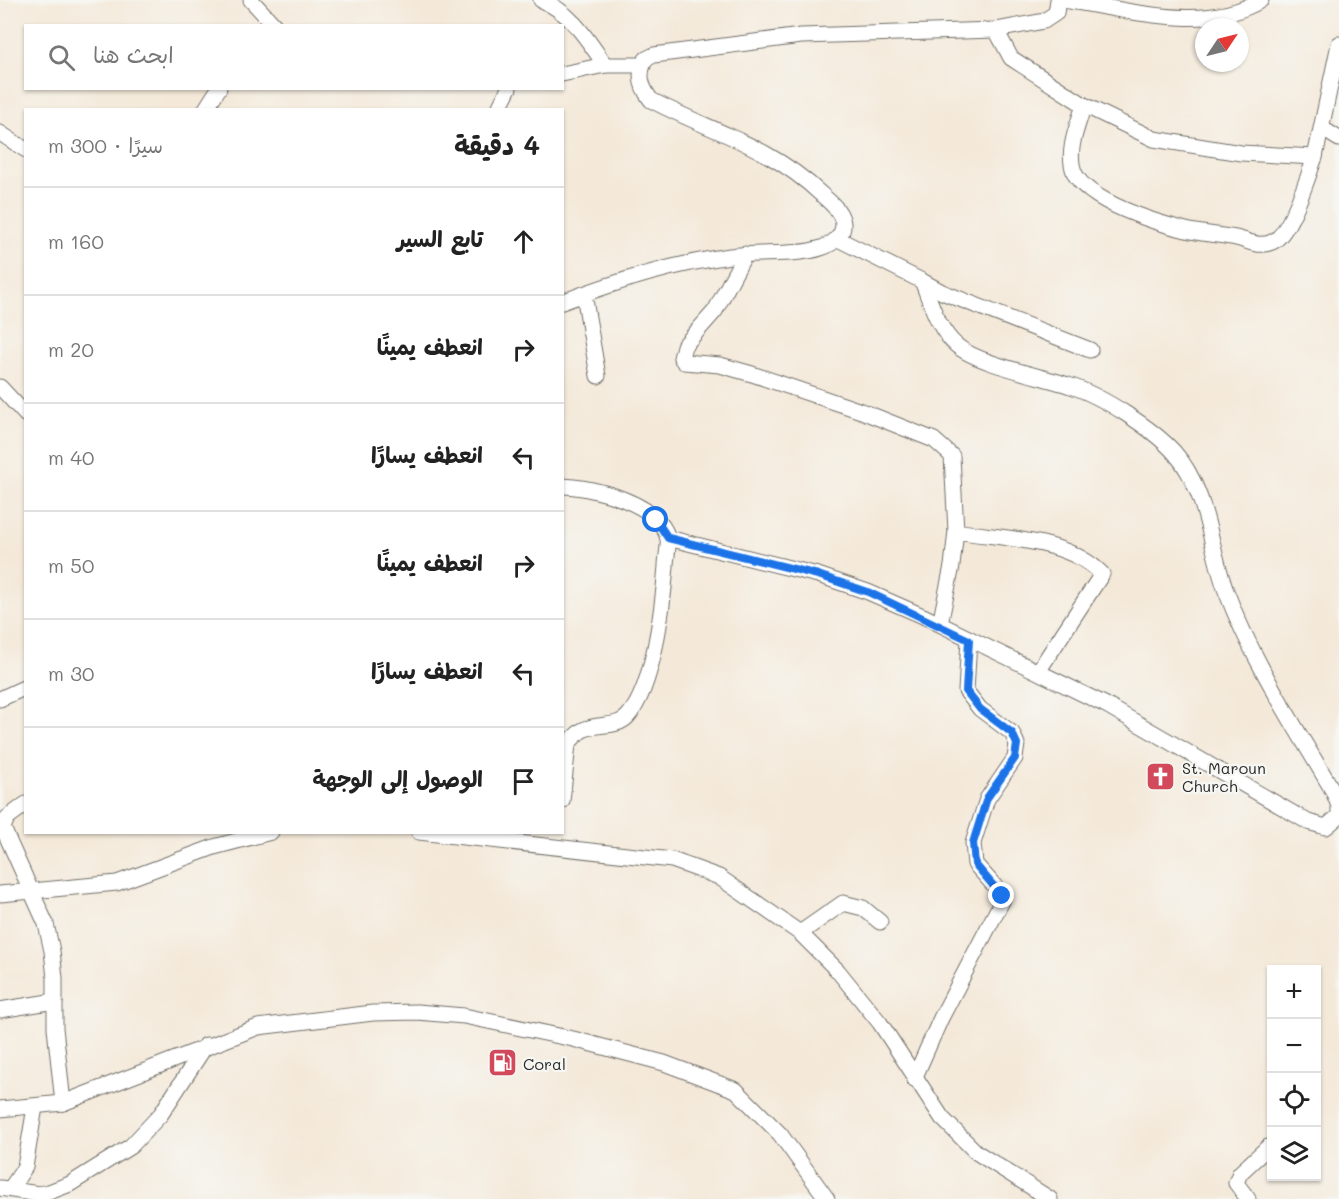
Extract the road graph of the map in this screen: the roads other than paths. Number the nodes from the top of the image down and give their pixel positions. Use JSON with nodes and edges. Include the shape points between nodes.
{"nodes":[{"id":1,"x":251,"y":0,"type":"edge"},
{"id":2,"x":541,"y":0,"type":"edge"},
{"id":3,"x":1060,"y":0,"type":"edge"},
{"id":4,"x":1261,"y":0,"type":"edge"},
{"id":5,"x":273,"y":24,"type":"edge"},
{"id":6,"x":996,"y":30,"type":"junction"},
{"id":7,"x":1339,"y":44,"type":"edge"},
{"id":8,"x":605,"y":65,"type":"junction"},
{"id":9,"x":642,"y":65,"type":"junction"},
{"id":10,"x":564,"y":74,"type":"edge"},
{"id":11,"x":218,"y":90,"type":"edge"},
{"id":12,"x":508,"y":90,"type":"edge"},
{"id":13,"x":1084,"y":105,"type":"junction"},
{"id":14,"x":206,"y":108,"type":"edge"},
{"id":15,"x":499,"y":108,"type":"edge"},
{"id":16,"x":1323,"y":129,"type":"junction"},
{"id":17,"x":0,"y":133,"type":"edge"},
{"id":18,"x":1339,"y":139,"type":"edge"},
{"id":19,"x":24,"y":149,"type":"edge"},
{"id":20,"x":1315,"y":157,"type":"junction"},
{"id":21,"x":838,"y":239,"type":"junction"},
{"id":22,"x":745,"y":254,"type":"junction"},
{"id":23,"x":922,"y":281,"type":"junction"},
{"id":24,"x":584,"y":294,"type":"junction"},
{"id":25,"x":564,"y":301,"type":"edge"},
{"id":26,"x":1090,"y":350,"type":"dead end"},
{"id":27,"x":598,"y":376,"type":"dead end"},
{"id":28,"x":0,"y":387,"type":"edge"},
{"id":29,"x":24,"y":413,"type":"edge"},
{"id":30,"x":564,"y":486,"type":"edge"},
{"id":31,"x":956,"y":531,"type":"junction"},
{"id":32,"x":668,"y":538,"type":"junction"},
{"id":33,"x":940,"y":624,"type":"junction"},
{"id":34,"x":969,"y":640,"type":"junction"},
{"id":35,"x":1039,"y":670,"type":"junction"},
{"id":36,"x":24,"y":688,"type":"edge"},
{"id":37,"x":0,"y":699,"type":"edge"},
{"id":38,"x":565,"y":742,"type":"edge"},
{"id":39,"x":564,"y":762,"type":"edge"},
{"id":40,"x":24,"y":805,"type":"edge"},
{"id":41,"x":1337,"y":824,"type":"edge"},
{"id":42,"x":263,"y":834,"type":"edge"},
{"id":43,"x":433,"y":834,"type":"edge"},
{"id":44,"x":543,"y":834,"type":"edge"},
{"id":45,"x":534,"y":847,"type":"junction"},
{"id":46,"x":31,"y":893,"type":"junction"},
{"id":47,"x":0,"y":894,"type":"edge"},
{"id":48,"x":880,"y":922,"type":"dead end"},
{"id":49,"x":800,"y":933,"type":"junction"},
{"id":50,"x":55,"y":1001,"type":"junction"},
{"id":51,"x":0,"y":1010,"type":"edge"},
{"id":52,"x":206,"y":1045,"type":"junction"},
{"id":53,"x":914,"y":1079,"type":"junction"},
{"id":54,"x":63,"y":1103,"type":"junction"},
{"id":55,"x":35,"y":1107,"type":"junction"},
{"id":56,"x":0,"y":1109,"type":"edge"},
{"id":57,"x":1267,"y":1149,"type":"edge"},
{"id":58,"x":5,"y":1188,"type":"edge"},
{"id":59,"x":827,"y":1199,"type":"edge"},
{"id":60,"x":1050,"y":1199,"type":"edge"},
{"id":61,"x":1248,"y":1199,"type":"edge"}],
"edges":[{"from":1,"to":5,"type":"street"},
{"from":2,"to":8,"type":"street","via":[[559,7]]},
{"from":3,"to":4,"type":"street","via":[[1195,17],[1236,12]]},
{"from":3,"to":6,"type":"street","via":[[1056,13],[1044,21]]},
{"from":6,"to":9,"type":"street","via":[[801,36],[654,55]]},
{"from":6,"to":13,"type":"street","via":[[1011,58]]},
{"from":7,"to":16,"type":"street"},
{"from":8,"to":9,"type":"street"},
{"from":8,"to":10,"type":"street"},
{"from":9,"to":21,"type":"street","via":[[642,89],[651,100],[761,149],[798,173],[843,219]]},
{"from":11,"to":14,"type":"street"},
{"from":12,"to":15,"type":"street"},
{"from":13,"to":20,"type":"street","via":[[1154,139],[1240,153]]},
{"from":13,"to":20,"type":"street","via":[[1071,157],[1074,172],[1083,184],[1113,204],[1186,230],[1258,245],[1272,242],[1288,222]]},
{"from":16,"to":18,"type":"street"},
{"from":16,"to":20,"type":"street"},
{"from":17,"to":19,"type":"street"},
{"from":21,"to":22,"type":"street","via":[[815,250]]},
{"from":21,"to":23,"type":"street"},
{"from":22,"to":24,"type":"street","via":[[669,267]]},
{"from":22,"to":31,"type":"street","via":[[715,311],[684,346],[684,362],[720,365],[752,374],[934,440],[952,456]]},
{"from":23,"to":26,"type":"street"},
{"from":23,"to":41,"type":"street","via":[[942,328],[956,346],[993,363],[1074,387],[1152,432],[1174,452],[1195,480],[1226,590],[1267,681],[1333,791],[1339,806]]},
{"from":24,"to":25,"type":"street"},
{"from":24,"to":27,"type":"street"},
{"from":28,"to":29,"type":"street"},
{"from":30,"to":32,"type":"street","via":[[605,493],[643,508]]},
{"from":31,"to":33,"type":"street"},
{"from":31,"to":35,"type":"street","via":[[1042,542],[1092,564],[1102,574]]},
{"from":32,"to":33,"type":"street","via":[[818,575]]},
{"from":32,"to":38,"type":"street","via":[[662,614],[636,703],[628,717],[618,723],[585,729]]},
{"from":33,"to":34,"type":"street"},
{"from":34,"to":35,"type":"street"},
{"from":34,"to":53,"type":"street","via":[[966,691],[980,709],[1012,733],[1017,744],[1015,758],[987,798],[973,850],[975,864],[1000,892],[1002,901]]},
{"from":35,"to":41,"type":"street","via":[[1116,710],[1308,822],[1326,827]]},
{"from":36,"to":37,"type":"street"},
{"from":38,"to":39,"type":"street"},
{"from":40,"to":46,"type":"street","via":[[7,818],[3,828]]},
{"from":42,"to":46,"type":"street","via":[[214,847],[117,883]]},
{"from":43,"to":45,"type":"street"},
{"from":44,"to":45,"type":"street"},
{"from":45,"to":49,"type":"street","via":[[672,860],[719,877]]},
{"from":46,"to":47,"type":"street"},
{"from":46,"to":50,"type":"street","via":[[46,924],[56,978]]},
{"from":48,"to":49,"type":"street","via":[[863,908],[843,903]]},
{"from":49,"to":53,"type":"street","via":[[838,971],[880,1023]]},
{"from":50,"to":51,"type":"street"},
{"from":50,"to":54,"type":"street"},
{"from":52,"to":54,"type":"street"},
{"from":52,"to":58,"type":"street","via":[[161,1114],[131,1146],[70,1184],[49,1192]]},
{"from":52,"to":59,"type":"street","via":[[258,1027],[313,1018],[417,1012],[464,1016],[573,1039],[664,1063],[736,1090],[780,1134]]},
{"from":53,"to":60,"type":"street","via":[[942,1118],[976,1152]]},
{"from":54,"to":55,"type":"street"},
{"from":55,"to":56,"type":"street"},
{"from":55,"to":58,"type":"street","via":[[25,1167]]},
{"from":57,"to":61,"type":"street","via":[[1240,1173],[1236,1183]]}]}
